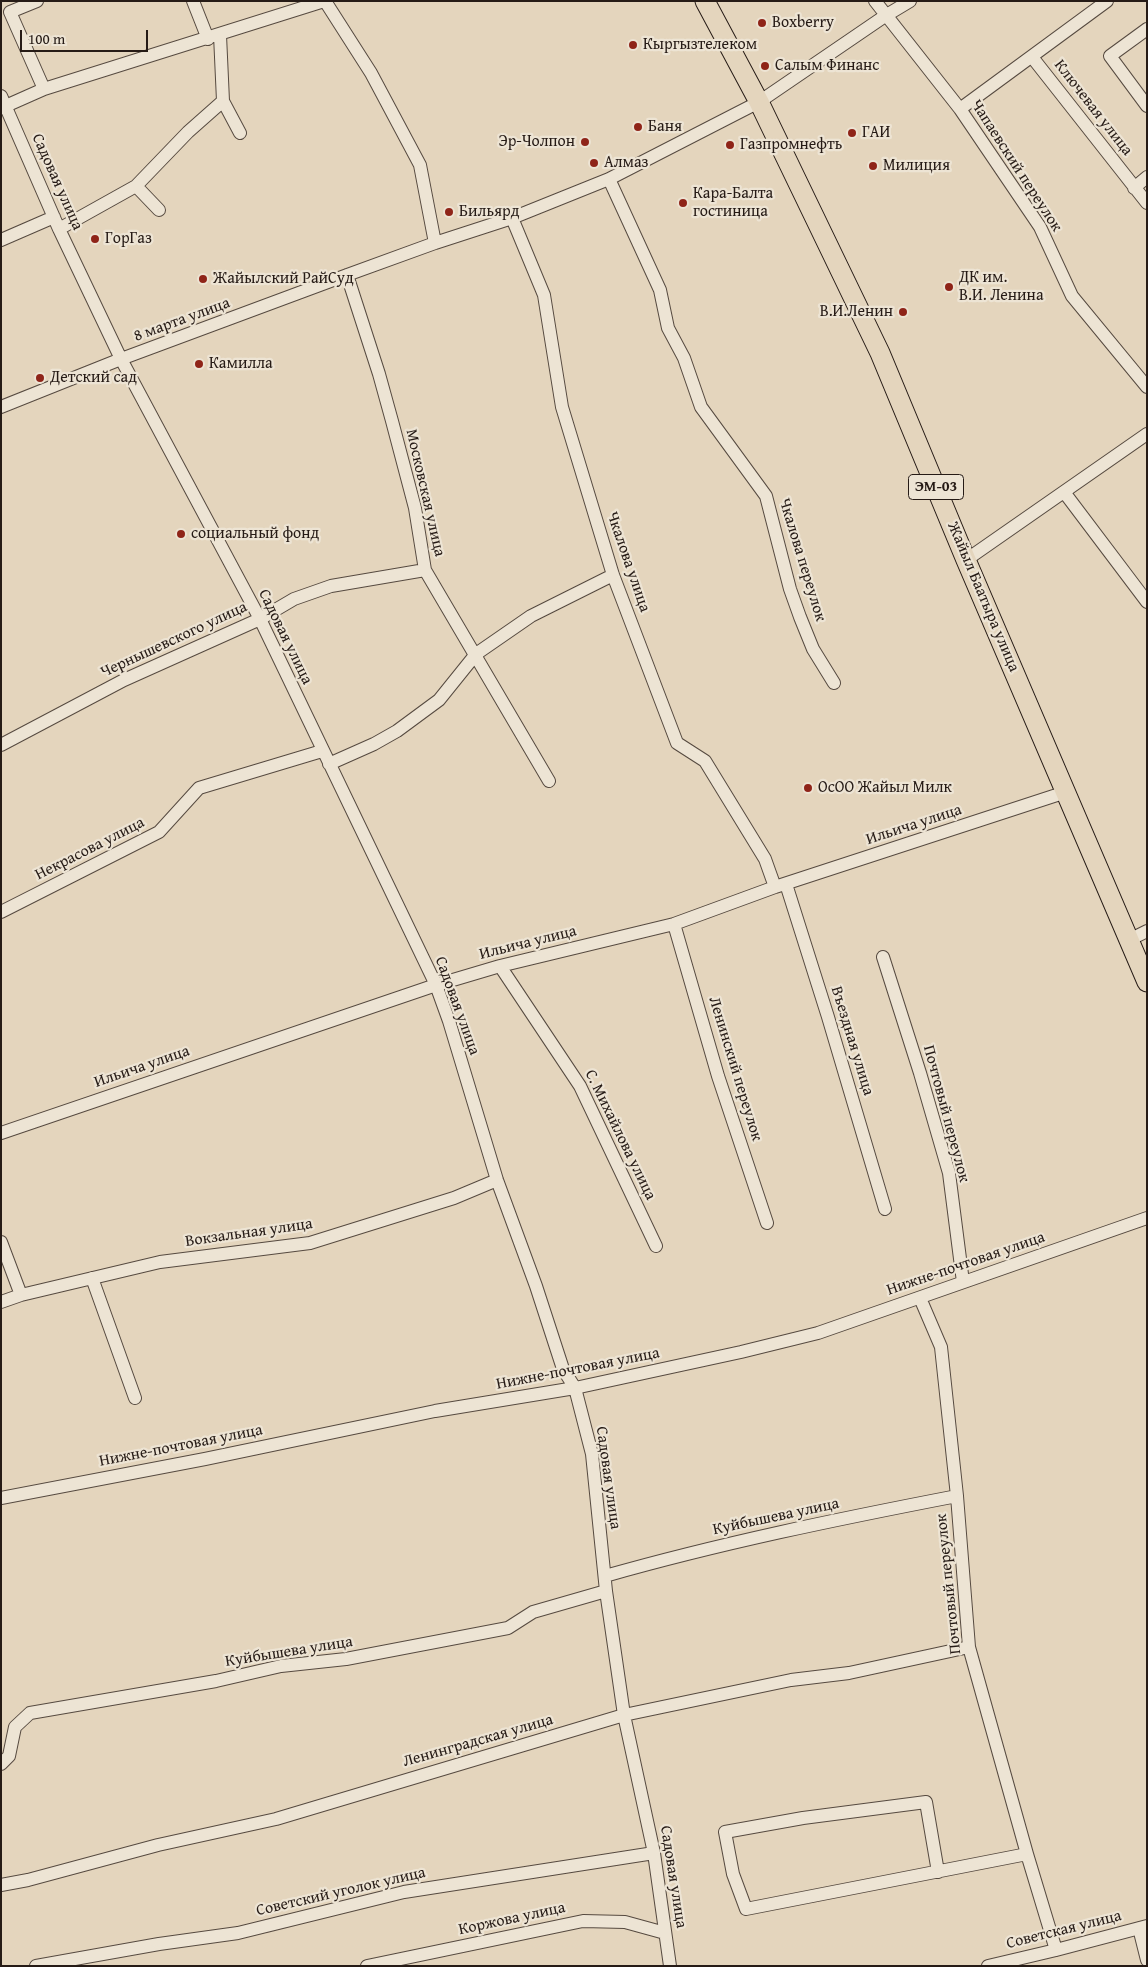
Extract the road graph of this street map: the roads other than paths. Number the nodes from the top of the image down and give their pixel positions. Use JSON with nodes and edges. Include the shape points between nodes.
{"nodes":[{"id":1,"x":37,"y":1,"type":"edge"},
{"id":2,"x":193,"y":1,"type":"edge"},
{"id":3,"x":324,"y":1,"type":"edge"},
{"id":4,"x":705,"y":1,"type":"edge"},
{"id":5,"x":876,"y":1,"type":"edge"},
{"id":6,"x":910,"y":1,"type":"edge"},
{"id":7,"x":1107,"y":1,"type":"edge"},
{"id":8,"x":885,"y":16,"type":"junction"},
{"id":9,"x":1147,"y":29,"type":"edge"},
{"id":10,"x":214,"y":37,"type":"junction"},
{"id":11,"x":1032,"y":57,"type":"junction"},
{"id":12,"x":44,"y":89,"type":"junction"},
{"id":13,"x":223,"y":100,"type":"junction"},
{"id":14,"x":759,"y":102,"type":"junction"},
{"id":15,"x":3,"y":103,"type":"edge"},
{"id":16,"x":1147,"y":106,"type":"edge"},
{"id":17,"x":960,"y":110,"type":"junction"},
{"id":18,"x":240,"y":134,"type":"dead end"},
{"id":19,"x":1147,"y":177,"type":"edge"},
{"id":20,"x":609,"y":179,"type":"junction"},
{"id":21,"x":136,"y":186,"type":"junction"},
{"id":22,"x":1134,"y":188,"type":"junction"},
{"id":23,"x":1147,"y":202,"type":"edge"},
{"id":24,"x":159,"y":210,"type":"dead end"},
{"id":25,"x":54,"y":217,"type":"junction"},
{"id":26,"x":512,"y":218,"type":"junction"},
{"id":27,"x":59,"y":229,"type":"junction"},
{"id":28,"x":1,"y":240,"type":"edge"},
{"id":29,"x":435,"y":243,"type":"junction"},
{"id":30,"x":348,"y":275,"type":"junction"},
{"id":31,"x":121,"y":359,"type":"junction"},
{"id":32,"x":1147,"y":387,"type":"edge"},
{"id":33,"x":1,"y":407,"type":"edge"},
{"id":34,"x":1147,"y":434,"type":"edge"},
{"id":35,"x":1064,"y":492,"type":"junction"},
{"id":36,"x":966,"y":560,"type":"junction"},
{"id":37,"x":425,"y":570,"type":"junction"},
{"id":38,"x":613,"y":574,"type":"junction"},
{"id":39,"x":1147,"y":602,"type":"edge"},
{"id":40,"x":260,"y":619,"type":"junction"},
{"id":41,"x":476,"y":654,"type":"junction"},
{"id":42,"x":834,"y":683,"type":"dead end"},
{"id":43,"x":1,"y":745,"type":"edge"},
{"id":44,"x":322,"y":751,"type":"junction"},
{"id":45,"x":329,"y":764,"type":"junction"},
{"id":46,"x":549,"y":781,"type":"dead end"},
{"id":47,"x":1066,"y":792,"type":"junction"},
{"id":48,"x":780,"y":885,"type":"junction"},
{"id":49,"x":1,"y":912,"type":"edge"},
{"id":50,"x":674,"y":924,"type":"junction"},
{"id":51,"x":1147,"y":931,"type":"edge"},
{"id":52,"x":1129,"y":940,"type":"junction"},
{"id":53,"x":883,"y":957,"type":"dead end"},
{"id":54,"x":500,"y":966,"type":"junction"},
{"id":55,"x":1147,"y":982,"type":"edge"},
{"id":56,"x":436,"y":985,"type":"junction"},
{"id":57,"x":1,"y":1133,"type":"edge"},
{"id":58,"x":496,"y":1180,"type":"junction"},
{"id":59,"x":885,"y":1209,"type":"dead end"},
{"id":60,"x":1147,"y":1218,"type":"edge"},
{"id":61,"x":767,"y":1223,"type":"dead end"},
{"id":62,"x":1,"y":1242,"type":"edge"},
{"id":63,"x":656,"y":1246,"type":"dead end"},
{"id":64,"x":92,"y":1278,"type":"junction"},
{"id":65,"x":963,"y":1282,"type":"junction"},
{"id":66,"x":21,"y":1295,"type":"junction"},
{"id":67,"x":920,"y":1298,"type":"junction"},
{"id":68,"x":1,"y":1302,"type":"edge"},
{"id":69,"x":575,"y":1388,"type":"junction"},
{"id":70,"x":135,"y":1398,"type":"dead end"},
{"id":71,"x":957,"y":1496,"type":"junction"},
{"id":72,"x":1,"y":1498,"type":"edge"},
{"id":73,"x":604,"y":1576,"type":"junction"},
{"id":74,"x":606,"y":1591,"type":"junction"},
{"id":75,"x":969,"y":1647,"type":"junction"},
{"id":76,"x":624,"y":1715,"type":"junction"},
{"id":77,"x":1,"y":1764,"type":"edge"},
{"id":78,"x":654,"y":1853,"type":"junction"},
{"id":79,"x":1027,"y":1854,"type":"junction"},
{"id":80,"x":938,"y":1872,"type":"junction"},
{"id":81,"x":1,"y":1885,"type":"edge"},
{"id":82,"x":1143,"y":1927,"type":"edge"},
{"id":83,"x":665,"y":1933,"type":"junction"},
{"id":84,"x":1056,"y":1950,"type":"junction"},
{"id":85,"x":1147,"y":1960,"type":"edge"},
{"id":86,"x":36,"y":1966,"type":"edge"},
{"id":87,"x":367,"y":1966,"type":"edge"},
{"id":88,"x":670,"y":1966,"type":"edge"},
{"id":89,"x":988,"y":1966,"type":"edge"}],
"edges":[{"from":1,"to":12,"type":"street","via":[[10,12]]},
{"from":2,"to":10,"type":"street"},
{"from":3,"to":10,"type":"street"},
{"from":3,"to":29,"type":"street","via":[[371,73],[420,165]]},
{"from":4,"to":14,"type":"highway","name":"Жайыл Баатыра улица","number":"ЭМ-03"},
{"from":5,"to":8,"type":"street","name":"Чапаевский переулок"},
{"from":6,"to":8,"type":"street","name":"8 марта улица"},
{"from":7,"to":11,"type":"street","name":"Ключевая улица"},
{"from":8,"to":14,"type":"street","name":"8 марта улица"},
{"from":8,"to":17,"type":"street","name":"Чапаевский переулок"},
{"from":9,"to":16,"type":"street","via":[[1110,56]]},
{"from":10,"to":12,"type":"street"},
{"from":10,"to":13,"type":"street"},
{"from":11,"to":17,"type":"street","name":"Ключевая улица"},
{"from":11,"to":22,"type":"street","name":"Ключевая улица"},
{"from":12,"to":15,"type":"street"},
{"from":13,"to":18,"type":"street"},
{"from":13,"to":21,"type":"street"},
{"from":14,"to":20,"type":"street","name":"8 марта улица"},
{"from":14,"to":36,"type":"highway","name":"Жайыл Баатыра улица","number":"ЭМ-03","via":[[880,353]]},
{"from":15,"to":25,"type":"street","name":"Садовая улица"},
{"from":17,"to":32,"type":"street","name":"Чапаевский переулок","via":[[1040,228],[1072,296]]},
{"from":19,"to":22,"type":"street"},
{"from":20,"to":26,"type":"street","name":"8 марта улица"},
{"from":20,"to":42,"type":"street","name":"Чкалова переулок","via":[[660,290],[668,328],[684,358],[701,408],[766,496],[800,617],[813,649]]},
{"from":21,"to":24,"type":"street"},
{"from":21,"to":27,"type":"street"},
{"from":22,"to":23,"type":"street","name":"Ключевая улица"},
{"from":25,"to":27,"type":"street","name":"Садовая улица"},
{"from":25,"to":28,"type":"street"},
{"from":26,"to":29,"type":"street","name":"8 марта улица"},
{"from":26,"to":38,"type":"street","name":"Чкалова улица","via":[[544,295],[562,407]]},
{"from":27,"to":31,"type":"street","name":"Садовая улица"},
{"from":29,"to":30,"type":"street","name":"8 марта улица"},
{"from":30,"to":31,"type":"street","name":"8 марта улица"},
{"from":30,"to":37,"type":"street","name":"Московская улица","via":[[415,508]]},
{"from":31,"to":33,"type":"street","name":"8 марта улица"},
{"from":31,"to":40,"type":"street","name":"Садовая улица"},
{"from":34,"to":35,"type":"street"},
{"from":35,"to":36,"type":"street"},
{"from":35,"to":39,"type":"street"},
{"from":36,"to":47,"type":"highway","name":"Жайыл Баатыра улица","number":"ЭМ-03"},
{"from":37,"to":40,"type":"street","name":"Чернышевского улица","via":[[331,586],[294,599]]},
{"from":37,"to":41,"type":"street","name":"Московская улица"},
{"from":38,"to":41,"type":"street","via":[[532,616]]},
{"from":38,"to":48,"type":"street","name":"Чкалова улица","via":[[676,744],[705,761]]},
{"from":40,"to":43,"type":"street","name":"Чернышевского улица","via":[[124,680]]},
{"from":40,"to":44,"type":"street","name":"Садовая улица"},
{"from":41,"to":45,"type":"street","via":[[438,700],[397,731]]},
{"from":41,"to":46,"type":"street","name":"Московская улица"},
{"from":44,"to":45,"type":"street","name":"Садовая улица"},
{"from":44,"to":49,"type":"street","name":"Некрасова улица","via":[[198,788],[159,832]]},
{"from":45,"to":56,"type":"street","name":"Садовая улица"},
{"from":47,"to":48,"type":"street","name":"Ильича улица"},
{"from":47,"to":52,"type":"highway","name":"Жайыл Баатыра улица","number":"ЭМ-03"},
{"from":48,"to":50,"type":"street","name":"Ильича улица"},
{"from":48,"to":59,"type":"street","name":"Въездная улица","via":[[828,1017]]},
{"from":50,"to":54,"type":"street","name":"Ильича улица"},
{"from":50,"to":61,"type":"street","name":"Ленинский переулок","via":[[718,1076]]},
{"from":51,"to":52,"type":"street"},
{"from":52,"to":55,"type":"highway","name":"Жайыл Баатыра улица","number":"ЭМ-03"},
{"from":53,"to":65,"type":"street","name":"Почтовый переулок","via":[[949,1173]]},
{"from":54,"to":56,"type":"street","name":"Ильича улица"},
{"from":54,"to":63,"type":"street","name":"С. Михайлова улица","via":[[580,1086]]},
{"from":56,"to":57,"type":"street","name":"Ильича улица"},
{"from":56,"to":58,"type":"street","name":"Садовая улица"},
{"from":58,"to":64,"type":"street","name":"Вокзальная улица","via":[[454,1198],[310,1243],[160,1262]]},
{"from":58,"to":69,"type":"street","name":"Садовая улица","via":[[563,1369]]},
{"from":60,"to":65,"type":"street","name":"Нижне-почтовая улица"},
{"from":62,"to":66,"type":"street"},
{"from":64,"to":66,"type":"street","name":"Вокзальная улица"},
{"from":64,"to":70,"type":"street"},
{"from":65,"to":67,"type":"street","name":"Нижне-почтовая улица"},
{"from":66,"to":68,"type":"street","name":"Вокзальная улица"},
{"from":67,"to":69,"type":"street","name":"Нижне-почтовая улица","via":[[818,1333]]},
{"from":67,"to":71,"type":"street","name":"Почтовый переулок","via":[[941,1347]]},
{"from":69,"to":72,"type":"street","name":"Нижне-почтовая улица","via":[[435,1411]]},
{"from":69,"to":73,"type":"street","name":"Садовая улица","via":[[592,1454]]},
{"from":71,"to":73,"type":"street","name":"Куйбышева улица","via":[[773,1533]]},
{"from":71,"to":75,"type":"street","name":"Почтовый переулок"},
{"from":73,"to":74,"type":"street","name":"Садовая улица"},
{"from":74,"to":76,"type":"street","name":"Садовая улица"},
{"from":74,"to":77,"type":"street","name":"Куйбышева улица","via":[[533,1612],[508,1628],[365,1656],[281,1666],[30,1713],[16,1727],[9,1756]]},
{"from":75,"to":76,"type":"street","name":"Ленинградская улица"},
{"from":75,"to":79,"type":"street","name":"Почтовый переулок"},
{"from":76,"to":78,"type":"street","name":"Садовая улица"},
{"from":76,"to":81,"type":"street","name":"Ленинградская улица","via":[[276,1818]]},
{"from":78,"to":83,"type":"street","name":"Садовая улица"},
{"from":78,"to":86,"type":"street","name":"Советский уголок улица","via":[[404,1892],[238,1933]]},
{"from":79,"to":80,"type":"street"},
{"from":79,"to":84,"type":"street","name":"Почтовый переулок"},
{"from":80,"to":80,"type":"street","via":[[746,1909],[733,1874],[725,1832],[926,1802]]},
{"from":82,"to":84,"type":"street","name":"Советская улица"},
{"from":82,"to":85,"type":"street"},
{"from":83,"to":87,"type":"street","name":"Коржова улица","via":[[626,1922],[583,1920]]},
{"from":83,"to":88,"type":"street","name":"Садовая улица"},
{"from":84,"to":89,"type":"street","name":"Советская улица"}]}
